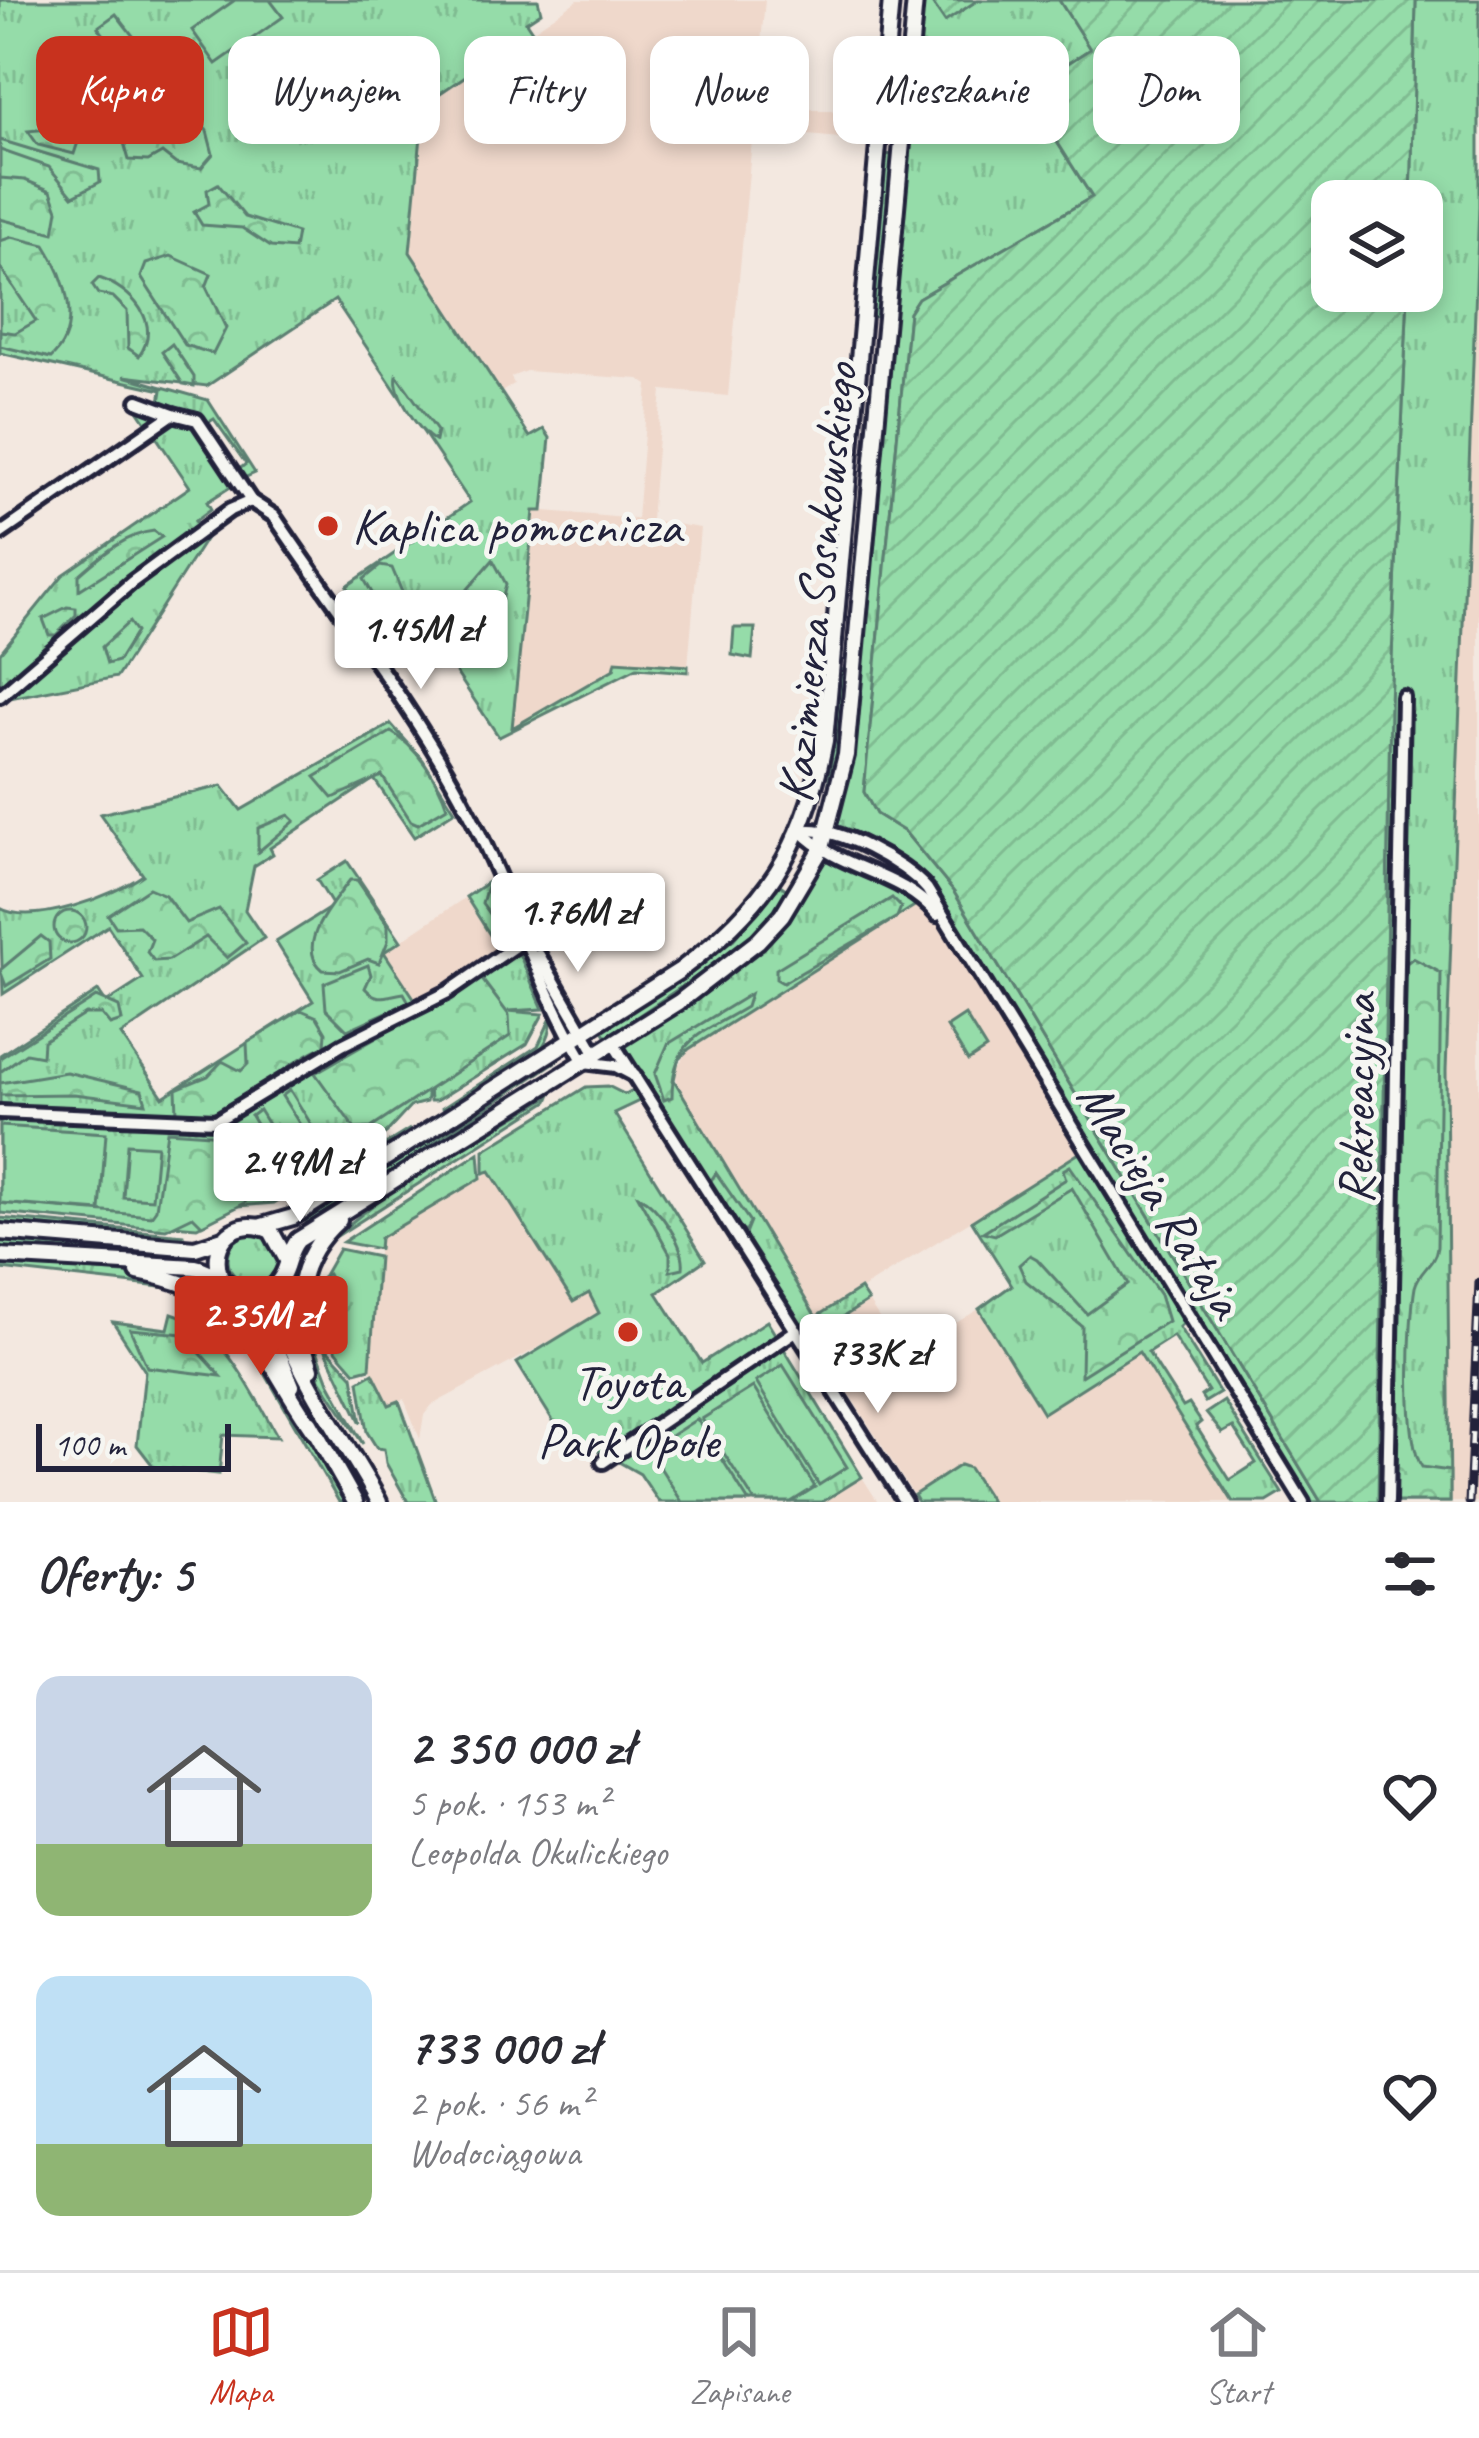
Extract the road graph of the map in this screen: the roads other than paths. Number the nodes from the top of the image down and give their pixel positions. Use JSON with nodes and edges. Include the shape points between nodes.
{"nodes":[{"id":1,"x":892,"y":0,"type":"edge"},
{"id":2,"x":915,"y":0,"type":"edge"},
{"id":3,"x":138,"y":401,"type":"dead end"},
{"id":4,"x":173,"y":414,"type":"junction"},
{"id":5,"x":251,"y":501,"type":"junction"},
{"id":6,"x":0,"y":534,"type":"edge"},
{"id":7,"x":0,"y":695,"type":"edge"},
{"id":8,"x":1403,"y":697,"type":"dead end"},
{"id":9,"x":801,"y":831,"type":"junction"},
{"id":10,"x":825,"y":841,"type":"junction"},
{"id":11,"x":954,"y":937,"type":"junction"},
{"id":12,"x":529,"y":940,"type":"junction"},
{"id":13,"x":578,"y":1038,"type":"junction"},
{"id":14,"x":613,"y":1043,"type":"junction"},
{"id":15,"x":590,"y":1058,"type":"junction"},
{"id":16,"x":635,"y":1076,"type":"junction"},
{"id":17,"x":0,"y":1112,"type":"edge"},
{"id":18,"x":363,"y":1201,"type":"junction"},
{"id":19,"x":262,"y":1226,"type":"junction"},
{"id":20,"x":0,"y":1232,"type":"edge"},
{"id":21,"x":223,"y":1239,"type":"junction"},
{"id":22,"x":0,"y":1256,"type":"edge"},
{"id":23,"x":286,"y":1260,"type":"junction"},
{"id":24,"x":103,"y":1265,"type":"junction"},
{"id":25,"x":224,"y":1281,"type":"junction"},
{"id":26,"x":279,"y":1281,"type":"junction"},
{"id":27,"x":248,"y":1294,"type":"junction"},
{"id":28,"x":797,"y":1330,"type":"junction"},
{"id":29,"x":321,"y":1396,"type":"junction"},
{"id":30,"x":314,"y":1430,"type":"junction"},
{"id":31,"x":603,"y":1462,"type":"dead end"},
{"id":32,"x":356,"y":1502,"type":"edge"},
{"id":33,"x":379,"y":1502,"type":"edge"},
{"id":34,"x":904,"y":1502,"type":"edge"},
{"id":35,"x":1303,"y":1502,"type":"edge"},
{"id":36,"x":1388,"y":1502,"type":"edge"}],
"edges":[{"from":1,"to":9,"type":"street","name":"Kazimierza Sosnkowskiego","via":[[827,728]]},
{"from":2,"to":10,"type":"street","name":"Kazimierza Sosnkowskiego","via":[[848,735]]},
{"from":3,"to":4,"type":"street"},
{"from":4,"to":5,"type":"street","via":[[201,424]]},
{"from":4,"to":6,"type":"street"},
{"from":5,"to":7,"type":"street","via":[[132,582]]},
{"from":5,"to":12,"type":"street","via":[[274,516],[460,796]]},
{"from":8,"to":36,"type":"street","name":"Rekreacyjna"},
{"from":9,"to":10,"type":"street","name":"Macieja Rataja"},
{"from":9,"to":13,"type":"street","name":"Kazimierza Sosnkowskiego","via":[[736,926]]},
{"from":10,"to":11,"type":"street","name":"Macieja Rataja","via":[[916,893]]},
{"from":10,"to":11,"type":"street","name":"Macieja Rataja","via":[[906,866]]},
{"from":10,"to":14,"type":"street","name":"Kazimierza Sosnkowskiego","via":[[758,941]]},
{"from":11,"to":35,"type":"street","name":"Macieja Rataja"},
{"from":12,"to":13,"type":"street"},
{"from":12,"to":17,"type":"street","via":[[216,1121]]},
{"from":13,"to":15,"type":"street"},
{"from":13,"to":19,"type":"street","name":"Kazimierza Sosnkowskiego","via":[[293,1217]]},
{"from":14,"to":15,"type":"street","name":"Kazimierza Sosnkowskiego"},
{"from":14,"to":16,"type":"street"},
{"from":15,"to":16,"type":"street"},
{"from":15,"to":18,"type":"street","name":"Kazimierza Sosnkowskiego"},
{"from":16,"to":28,"type":"street"},
{"from":18,"to":23,"type":"street","name":"Kazimierza Sosnkowskiego","via":[[298,1240]]},
{"from":18,"to":29,"type":"street","via":[[321,1239],[297,1291],[298,1326]]},
{"from":19,"to":21,"type":"street","via":[[238,1227]]},
{"from":19,"to":23,"type":"street","via":[[278,1236]]},
{"from":20,"to":21,"type":"street","via":[[195,1248]]},
{"from":21,"to":25,"type":"street","via":[[216,1261]]},
{"from":22,"to":24,"type":"street"},
{"from":23,"to":26,"type":"street"},
{"from":24,"to":25,"type":"street","via":[[195,1267]]},
{"from":24,"to":30,"type":"street","via":[[185,1280],[226,1304]]},
{"from":25,"to":27,"type":"street"},
{"from":26,"to":27,"type":"street"},
{"from":26,"to":29,"type":"street","via":[[295,1356]]},
{"from":27,"to":30,"type":"street"},
{"from":28,"to":31,"type":"street"},
{"from":28,"to":34,"type":"street"},
{"from":29,"to":33,"type":"street"},
{"from":30,"to":32,"type":"street"}]}
